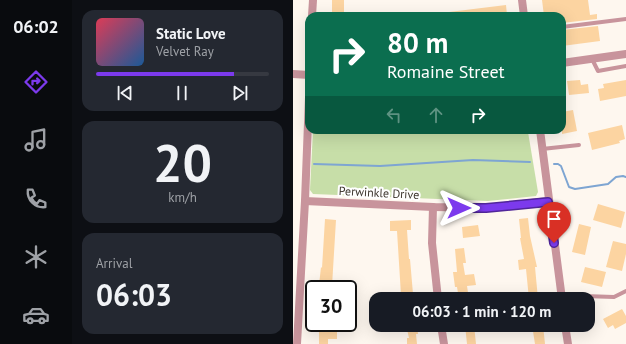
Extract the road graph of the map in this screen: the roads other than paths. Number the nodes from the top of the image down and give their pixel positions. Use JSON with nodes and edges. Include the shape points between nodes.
{"nodes":[{"id":1,"x":313,"y":0,"type":"edge"},
{"id":2,"x":522,"y":0,"type":"edge"},
{"id":3,"x":313,"y":12,"type":"edge"},
{"id":4,"x":524,"y":12,"type":"edge"},
{"id":5,"x":626,"y":19,"type":"edge"},
{"id":6,"x":566,"y":26,"type":"edge"},
{"id":7,"x":626,"y":54,"type":"edge"},
{"id":8,"x":592,"y":59,"type":"junction"},
{"id":9,"x":566,"y":62,"type":"edge"},
{"id":10,"x":626,"y":66,"type":"edge"},
{"id":11,"x":293,"y":74,"type":"edge"},
{"id":12,"x":305,"y":75,"type":"edge"},
{"id":13,"x":308,"y":134,"type":"edge"},
{"id":14,"x":540,"y":134,"type":"edge"},
{"id":15,"x":579,"y":145,"type":"dead end"},
{"id":16,"x":542,"y":150,"type":"junction"},
{"id":17,"x":305,"y":202,"type":"junction"},
{"id":18,"x":548,"y":202,"type":"junction"},
{"id":19,"x":433,"y":207,"type":"junction"},
{"id":20,"x":626,"y":291,"type":"edge"},
{"id":21,"x":437,"y":292,"type":"edge"},
{"id":22,"x":561,"y":292,"type":"edge"},
{"id":23,"x":595,"y":296,"type":"edge"},
{"id":24,"x":442,"y":332,"type":"edge"},
{"id":25,"x":566,"y":332,"type":"edge"},
{"id":26,"x":297,"y":344,"type":"edge"},
{"id":27,"x":444,"y":344,"type":"edge"},
{"id":28,"x":568,"y":344,"type":"edge"}],
"edges":[{"from":1,"to":3,"type":"street"},
{"from":2,"to":4,"type":"street"},
{"from":5,"to":6,"type":"lane"},
{"from":7,"to":8,"type":"street"},
{"from":8,"to":9,"type":"street"},
{"from":8,"to":10,"type":"lane","via":[[598,71]]},
{"from":11,"to":12,"type":"street"},
{"from":13,"to":17,"type":"street"},
{"from":14,"to":16,"type":"street"},
{"from":15,"to":16,"type":"lane"},
{"from":16,"to":18,"type":"street"},
{"from":17,"to":19,"type":"street","name":"Perwinkle Drive"},
{"from":17,"to":26,"type":"street"},
{"from":18,"to":19,"type":"street","name":"Perwinkle Drive","via":[[486,208]]},
{"from":18,"to":22,"type":"street"},
{"from":19,"to":21,"type":"street","via":[[432,243]]},
{"from":20,"to":23,"type":"lane","via":[[614,297]]},
{"from":24,"to":27,"type":"street"},
{"from":25,"to":28,"type":"street"}]}
